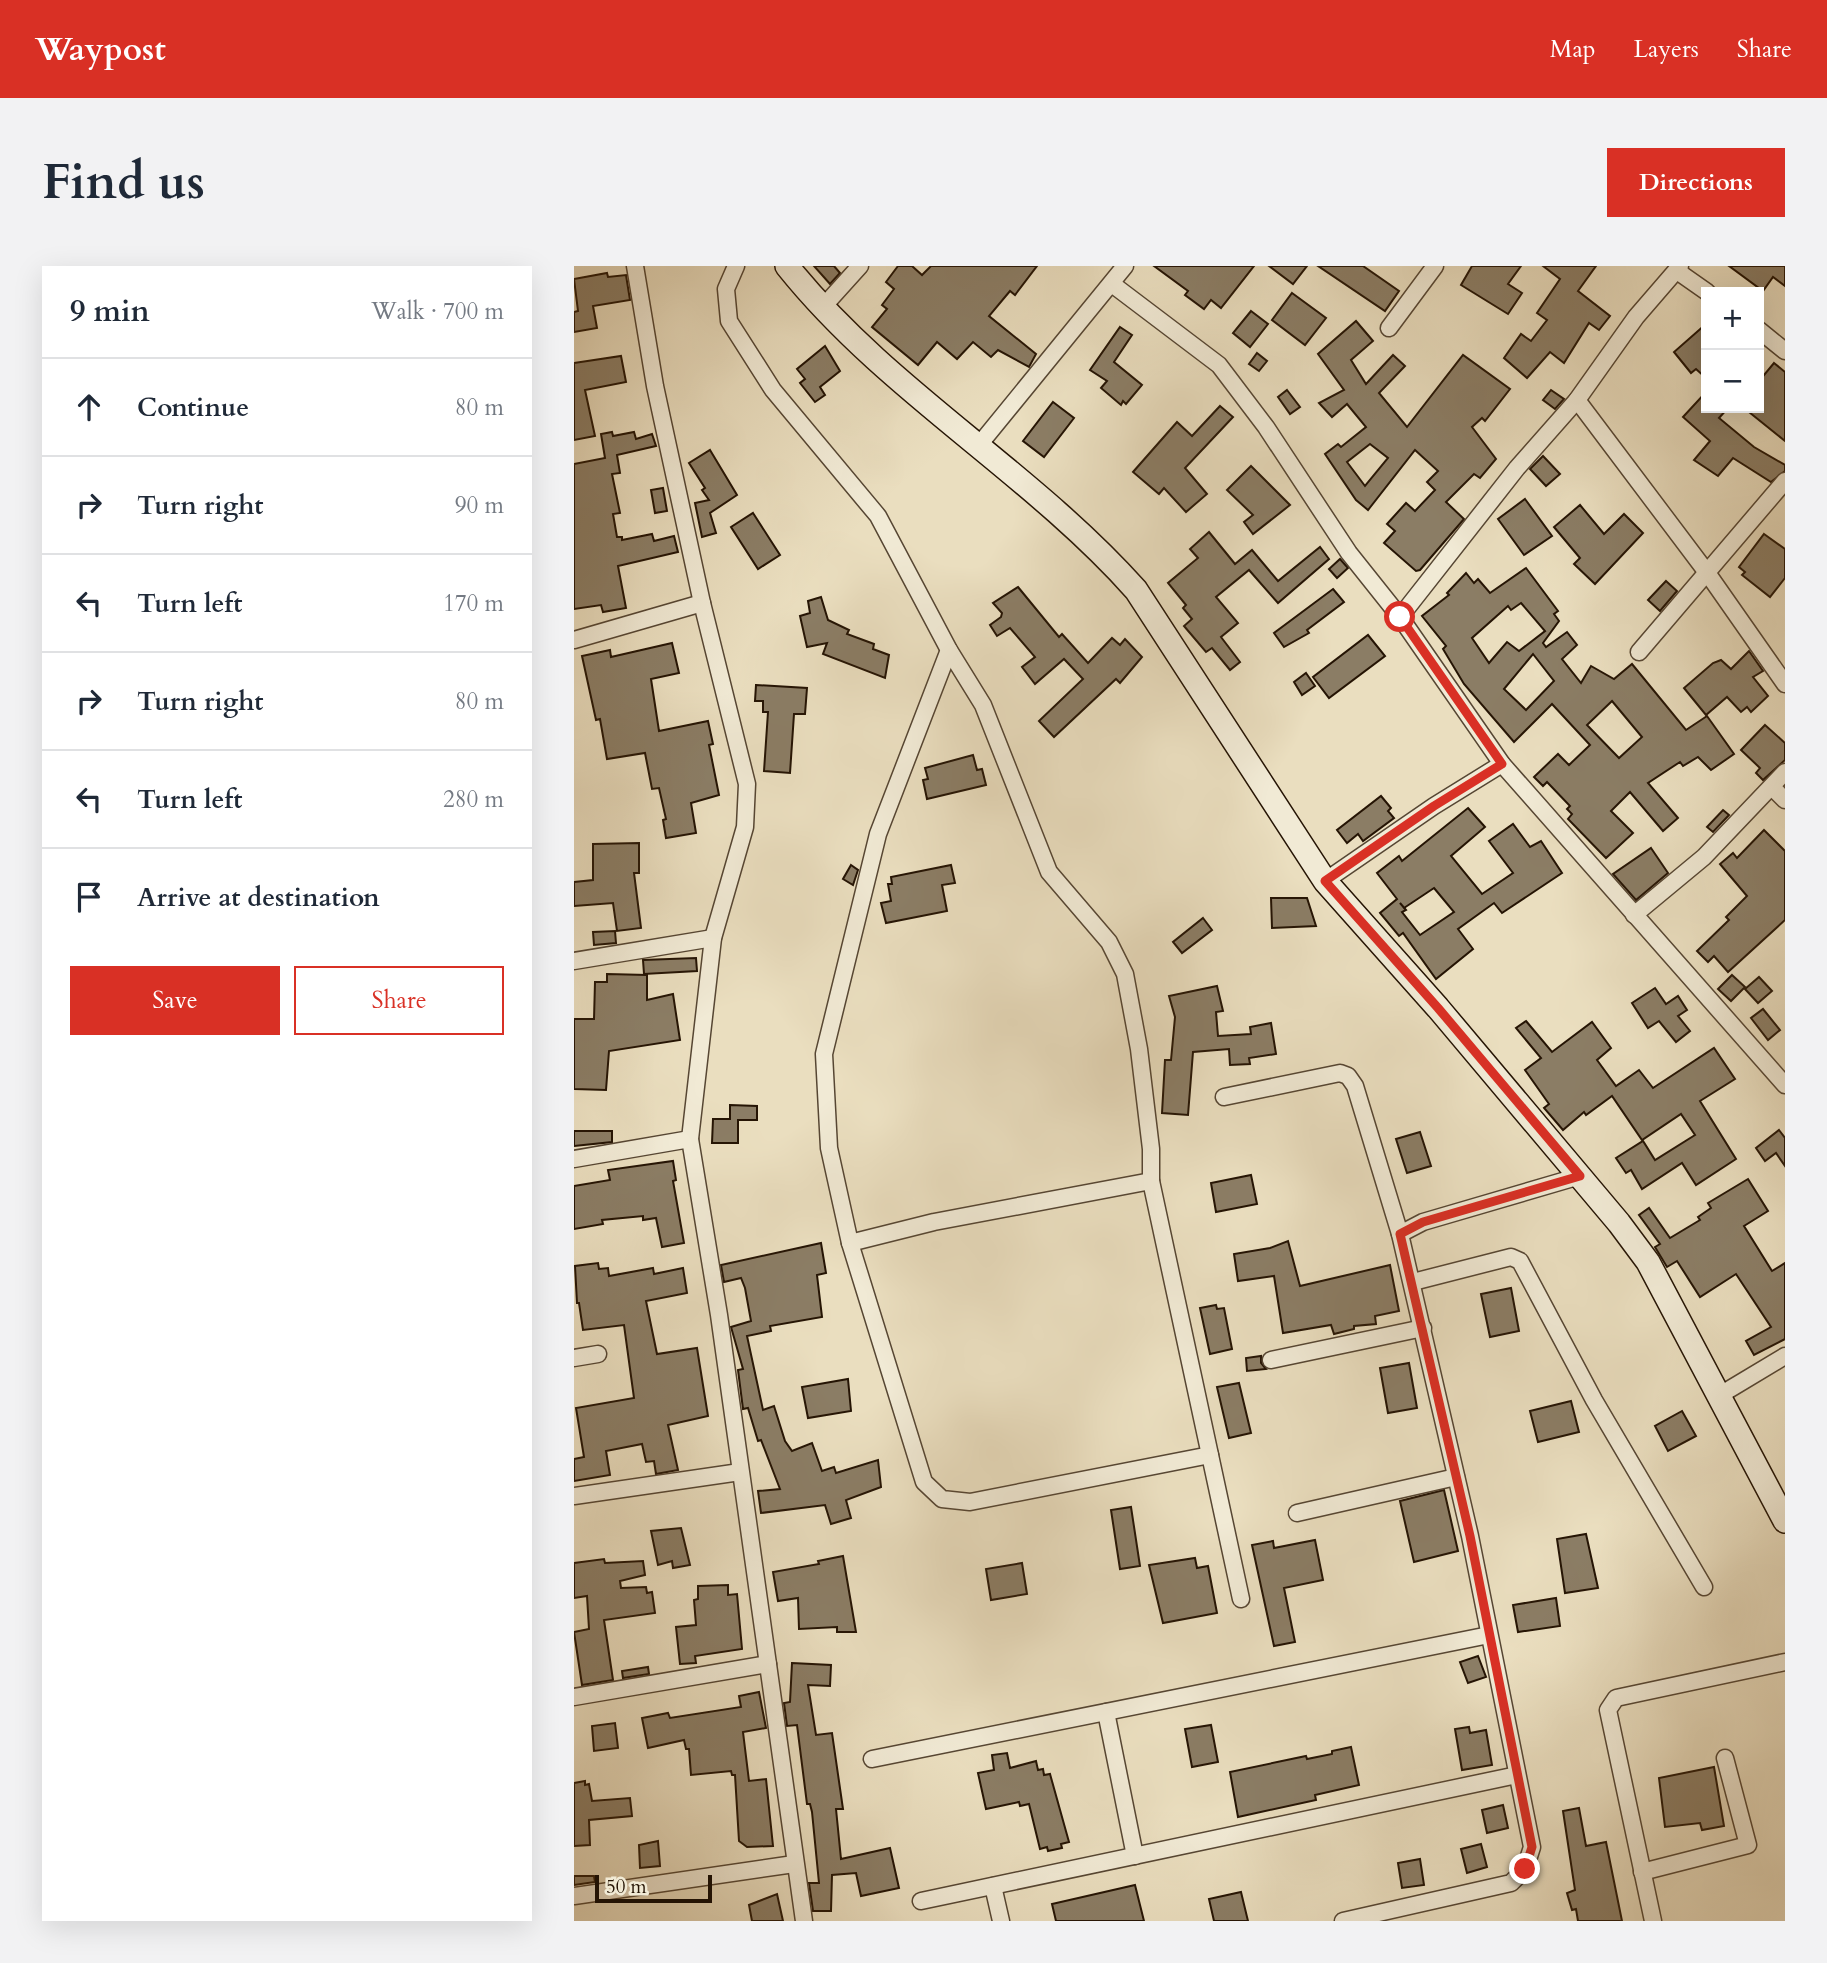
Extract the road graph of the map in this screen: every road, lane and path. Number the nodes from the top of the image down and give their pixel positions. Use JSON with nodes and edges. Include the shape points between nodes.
{"nodes":[{"id":1,"x":635,"y":266,"type":"edge"},
{"id":2,"x":736,"y":266,"type":"edge"},
{"id":3,"x":787,"y":266,"type":"edge"},
{"id":4,"x":860,"y":266,"type":"edge"},
{"id":5,"x":1125,"y":266,"type":"edge"},
{"id":6,"x":1435,"y":266,"type":"edge"},
{"id":7,"x":1679,"y":268,"type":"edge"},
{"id":8,"x":1112,"y":284,"type":"junction"},
{"id":9,"x":1701,"y":287,"type":"edge"},
{"id":10,"x":823,"y":307,"type":"junction"},
{"id":11,"x":1390,"y":328,"type":"dead end"},
{"id":12,"x":1764,"y":334,"type":"edge"},
{"id":13,"x":1785,"y":351,"type":"edge"},
{"id":14,"x":1577,"y":400,"type":"junction"},
{"id":15,"x":979,"y":445,"type":"junction"},
{"id":16,"x":1785,"y":481,"type":"edge"},
{"id":17,"x":1708,"y":574,"type":"junction"},
{"id":18,"x":702,"y":603,"type":"junction"},
{"id":19,"x":1400,"y":617,"type":"junction"},
{"id":20,"x":574,"y":640,"type":"edge"},
{"id":21,"x":948,"y":650,"type":"junction"},
{"id":22,"x":1639,"y":652,"type":"dead end"},
{"id":23,"x":1785,"y":684,"type":"edge"},
{"id":24,"x":1502,"y":764,"type":"junction"},
{"id":25,"x":1785,"y":772,"type":"edge"},
{"id":26,"x":1772,"y":787,"type":"junction"},
{"id":27,"x":1785,"y":800,"type":"edge"},
{"id":28,"x":1325,"y":881,"type":"junction"},
{"id":29,"x":1634,"y":915,"type":"junction"},
{"id":30,"x":713,"y":938,"type":"junction"},
{"id":31,"x":574,"y":961,"type":"edge"},
{"id":32,"x":1785,"y":1085,"type":"edge"},
{"id":33,"x":1224,"y":1097,"type":"dead end"},
{"id":34,"x":690,"y":1139,"type":"junction"},
{"id":35,"x":574,"y":1159,"type":"edge"},
{"id":36,"x":1580,"y":1176,"type":"junction"},
{"id":37,"x":1151,"y":1181,"type":"junction"},
{"id":38,"x":1400,"y":1234,"type":"junction"},
{"id":39,"x":850,"y":1242,"type":"junction"},
{"id":40,"x":1413,"y":1282,"type":"junction"},
{"id":41,"x":1423,"y":1328,"type":"junction"},
{"id":42,"x":598,"y":1354,"type":"dead end"},
{"id":43,"x":1785,"y":1356,"type":"edge"},
{"id":44,"x":574,"y":1358,"type":"edge"},
{"id":45,"x":1271,"y":1360,"type":"dead end"},
{"id":46,"x":1720,"y":1395,"type":"junction"},
{"id":47,"x":1210,"y":1455,"type":"junction"},
{"id":48,"x":740,"y":1472,"type":"junction"},
{"id":49,"x":1456,"y":1477,"type":"junction"},
{"id":50,"x":574,"y":1496,"type":"edge"},
{"id":51,"x":1297,"y":1513,"type":"dead end"},
{"id":52,"x":1785,"y":1521,"type":"edge"},
{"id":53,"x":1704,"y":1587,"type":"dead end"},
{"id":54,"x":1241,"y":1599,"type":"dead end"},
{"id":55,"x":1489,"y":1635,"type":"junction"},
{"id":56,"x":1785,"y":1662,"type":"edge"},
{"id":57,"x":768,"y":1664,"type":"junction"},
{"id":58,"x":574,"y":1697,"type":"edge"},
{"id":59,"x":1106,"y":1712,"type":"junction"},
{"id":60,"x":1726,"y":1758,"type":"dead end"},
{"id":61,"x":872,"y":1759,"type":"dead end"},
{"id":62,"x":1517,"y":1775,"type":"junction"},
{"id":63,"x":1135,"y":1856,"type":"junction"},
{"id":64,"x":794,"y":1864,"type":"junction"},
{"id":65,"x":1642,"y":1872,"type":"junction"},
{"id":66,"x":993,"y":1886,"type":"junction"},
{"id":67,"x":574,"y":1896,"type":"edge"},
{"id":68,"x":921,"y":1901,"type":"dead end"},
{"id":69,"x":804,"y":1921,"type":"edge"},
{"id":70,"x":1001,"y":1921,"type":"edge"},
{"id":71,"x":1343,"y":1921,"type":"edge"},
{"id":72,"x":1653,"y":1921,"type":"edge"}],
"edges":[{"from":1,"to":18,"type":"street","via":[[655,386]]},
{"from":2,"to":21,"type":"street","via":[[726,289],[729,321],[773,390],[878,516]]},
{"from":3,"to":10,"type":"street"},
{"from":4,"to":10,"type":"street"},
{"from":5,"to":8,"type":"street"},
{"from":6,"to":11,"type":"street"},
{"from":7,"to":9,"type":"street"},
{"from":7,"to":14,"type":"street","via":[[1636,317]]},
{"from":8,"to":15,"type":"street"},
{"from":8,"to":19,"type":"street","via":[[1219,365],[1349,553]]},
{"from":10,"to":15,"type":"street","via":[[891,375]]},
{"from":12,"to":13,"type":"street"},
{"from":14,"to":17,"type":"street"},
{"from":14,"to":19,"type":"street","via":[[1517,468]]},
{"from":15,"to":28,"type":"street","via":[[1101,551],[1136,590]]},
{"from":16,"to":17,"type":"street"},
{"from":17,"to":22,"type":"street"},
{"from":17,"to":23,"type":"street"},
{"from":18,"to":20,"type":"street"},
{"from":18,"to":30,"type":"street","via":[[747,784],[745,827]]},
{"from":19,"to":24,"type":"street"},
{"from":21,"to":37,"type":"street","via":[[983,705],[1049,872],[1109,942],[1125,974],[1139,1049]]},
{"from":21,"to":39,"type":"street","via":[[877,834],[824,1054],[829,1148]]},
{"from":24,"to":28,"type":"street"},
{"from":24,"to":29,"type":"street"},
{"from":25,"to":26,"type":"street"},
{"from":26,"to":27,"type":"street"},
{"from":26,"to":29,"type":"street","via":[[1704,857]]},
{"from":28,"to":36,"type":"street"},
{"from":29,"to":32,"type":"street"},
{"from":30,"to":31,"type":"street"},
{"from":30,"to":34,"type":"street"},
{"from":33,"to":38,"type":"street","via":[[1340,1073],[1348,1076],[1355,1086]]},
{"from":34,"to":35,"type":"street"},
{"from":34,"to":48,"type":"street"},
{"from":36,"to":38,"type":"street","via":[[1423,1222]]},
{"from":36,"to":46,"type":"street","via":[[1648,1262]]},
{"from":37,"to":39,"type":"street"},
{"from":37,"to":47,"type":"street"},
{"from":38,"to":40,"type":"street"},
{"from":39,"to":47,"type":"street","via":[[925,1482],[942,1499],[970,1502]]},
{"from":40,"to":41,"type":"street"},
{"from":40,"to":53,"type":"street","via":[[1511,1256],[1520,1261],[1594,1400]]},
{"from":41,"to":45,"type":"street"},
{"from":41,"to":49,"type":"street"},
{"from":42,"to":44,"type":"street"},
{"from":43,"to":46,"type":"street"},
{"from":46,"to":52,"type":"street"},
{"from":47,"to":54,"type":"street"},
{"from":48,"to":50,"type":"street"},
{"from":48,"to":57,"type":"street"},
{"from":49,"to":51,"type":"street"},
{"from":49,"to":55,"type":"street"},
{"from":55,"to":59,"type":"street"},
{"from":55,"to":62,"type":"street"},
{"from":56,"to":65,"type":"street","via":[[1616,1698],[1608,1710],[1610,1727]]},
{"from":57,"to":58,"type":"street"},
{"from":57,"to":64,"type":"street"},
{"from":59,"to":61,"type":"street"},
{"from":59,"to":63,"type":"street"},
{"from":60,"to":65,"type":"street","via":[[1748,1845]]},
{"from":62,"to":63,"type":"street"},
{"from":62,"to":71,"type":"street","via":[[1532,1847],[1525,1869],[1511,1883]]},
{"from":63,"to":66,"type":"street"},
{"from":64,"to":67,"type":"street"},
{"from":64,"to":69,"type":"street"},
{"from":65,"to":72,"type":"street"},
{"from":66,"to":68,"type":"street"},
{"from":66,"to":70,"type":"street"}]}
